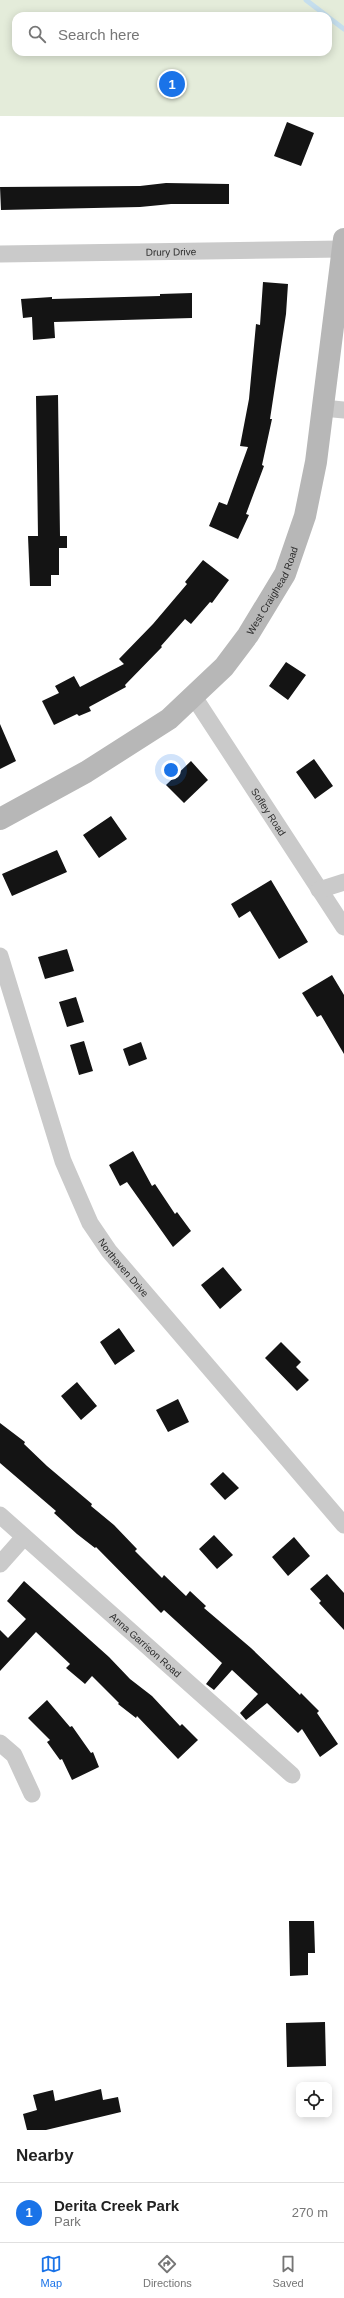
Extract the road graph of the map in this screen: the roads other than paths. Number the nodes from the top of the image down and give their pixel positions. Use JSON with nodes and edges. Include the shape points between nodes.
{"nodes":[{"id":1,"x":343,"y":244,"type":"edge"},
{"id":2,"x":0,"y":254,"type":"edge"},
{"id":3,"x":334,"y":409,"type":"edge"},
{"id":4,"x":194,"y":697,"type":"junction"},
{"id":5,"x":0,"y":819,"type":"edge"},
{"id":6,"x":344,"y":882,"type":"edge"},
{"id":7,"x":319,"y":890,"type":"junction"},
{"id":8,"x":344,"y":927,"type":"edge"},
{"id":9,"x":0,"y":956,"type":"edge"},
{"id":10,"x":0,"y":1515,"type":"edge"},
{"id":11,"x":344,"y":1525,"type":"edge"},
{"id":12,"x":24,"y":1537,"type":"junction"},
{"id":13,"x":0,"y":1564,"type":"edge"},
{"id":14,"x":0,"y":1743,"type":"edge"},
{"id":15,"x":292,"y":1775,"type":"dead end"},
{"id":16,"x":32,"y":1794,"type":"dead end"}],
"edges":[{"from":1,"to":2,"type":"street","name":"Drury Drive"},
{"from":1,"to":3,"type":"street","name":"West Craighead Road"},
{"from":3,"to":4,"type":"street","name":"West Craighead Road","via":[[316,462],[305,516],[285,574],[248,635],[224,667]]},
{"from":4,"to":5,"type":"street","name":"West Craighead Road","via":[[169,719],[86,772]]},
{"from":4,"to":7,"type":"street","name":"Sofley Road"},
{"from":6,"to":7,"type":"street"},
{"from":7,"to":8,"type":"street","name":"Sofley Road"},
{"from":9,"to":11,"type":"street","name":"Northaven Drive","via":[[63,1161],[90,1223],[109,1251]]},
{"from":10,"to":12,"type":"street","name":"Anna Garrison Road"},
{"from":12,"to":13,"type":"street"},
{"from":12,"to":15,"type":"street","name":"Anna Garrison Road"},
{"from":14,"to":16,"type":"street","via":[[14,1755]]}]}
